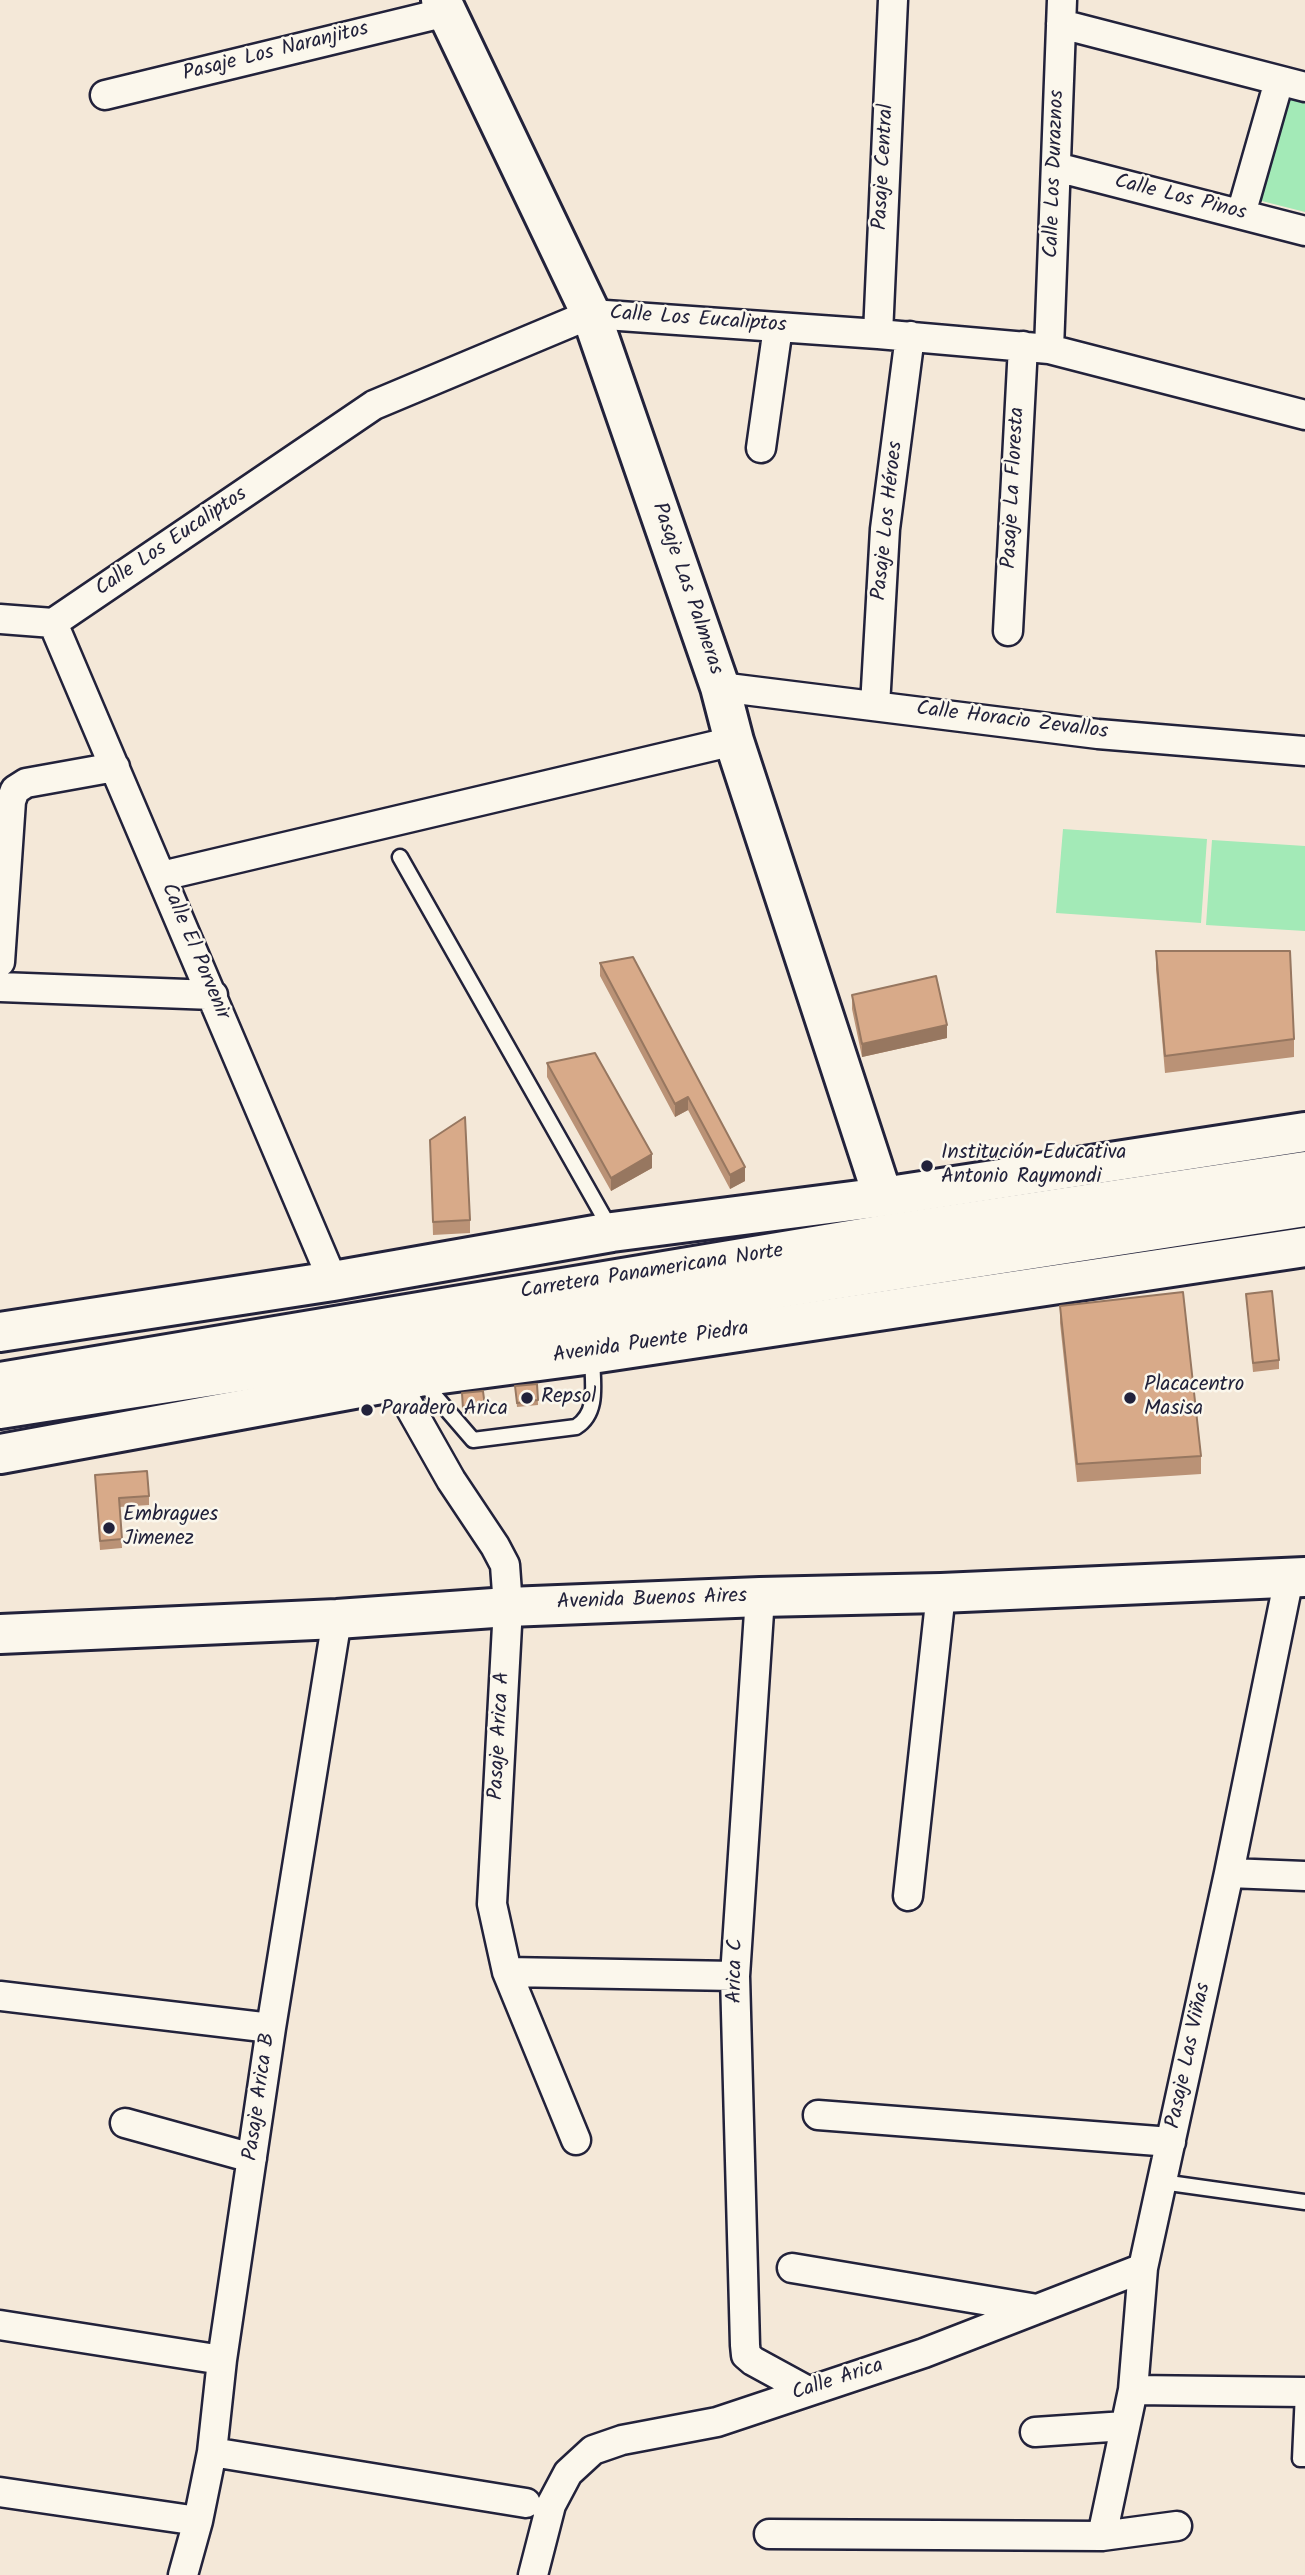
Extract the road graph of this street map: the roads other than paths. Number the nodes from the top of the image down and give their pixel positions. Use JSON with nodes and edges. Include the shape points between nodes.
{"nodes":[{"id":1,"x":893,"y":0,"type":"edge"},
{"id":2,"x":444,"y":6,"type":"edge"},
{"id":3,"x":1061,"y":12,"type":"edge"},
{"id":4,"x":1292,"y":84,"type":"edge"},
{"id":5,"x":106,"y":95,"type":"dead end"},
{"id":6,"x":1056,"y":167,"type":"junction"},
{"id":7,"x":1241,"y":214,"type":"junction"},
{"id":8,"x":1305,"y":231,"type":"edge"},
{"id":9,"x":592,"y":314,"type":"junction"},
{"id":10,"x":778,"y":327,"type":"junction"},
{"id":11,"x":878,"y":334,"type":"junction"},
{"id":12,"x":910,"y":336,"type":"junction"},
{"id":13,"x":1036,"y":347,"type":"junction"},
{"id":14,"x":1305,"y":415,"type":"edge"},
{"id":15,"x":761,"y":448,"type":"dead end"},
{"id":16,"x":0,"y":619,"type":"edge"},
{"id":17,"x":53,"y":623,"type":"junction"},
{"id":18,"x":1007,"y":631,"type":"dead end"},
{"id":19,"x":720,"y":687,"type":"junction"},
{"id":20,"x":875,"y":706,"type":"junction"},
{"id":21,"x":734,"y":741,"type":"junction"},
{"id":22,"x":1305,"y":751,"type":"edge"},
{"id":23,"x":115,"y":767,"type":"junction"},
{"id":24,"x":400,"y":857,"type":"dead end"},
{"id":25,"x":162,"y":876,"type":"junction"},
{"id":26,"x":0,"y":962,"type":"edge"},
{"id":27,"x":0,"y":987,"type":"edge"},
{"id":28,"x":213,"y":995,"type":"junction"},
{"id":29,"x":1305,"y":1132,"type":"edge"},
{"id":30,"x":1305,"y":1171,"type":"edge"},
{"id":31,"x":883,"y":1197,"type":"junction"},
{"id":32,"x":1305,"y":1207,"type":"edge"},
{"id":33,"x":612,"y":1233,"type":"junction"},
{"id":34,"x":1305,"y":1247,"type":"edge"},
{"id":35,"x":333,"y":1282,"type":"junction"},
{"id":36,"x":0,"y":1332,"type":"edge"},
{"id":37,"x":593,"y":1335,"type":"junction"},
{"id":38,"x":401,"y":1363,"type":"junction"},
{"id":39,"x":0,"y":1382,"type":"edge"},
{"id":40,"x":0,"y":1409,"type":"edge"},
{"id":41,"x":0,"y":1454,"type":"edge"},
{"id":42,"x":1297,"y":1578,"type":"edge"},
{"id":43,"x":941,"y":1593,"type":"junction"},
{"id":44,"x":760,"y":1597,"type":"junction"},
{"id":45,"x":508,"y":1607,"type":"junction"},
{"id":46,"x":337,"y":1619,"type":"junction"},
{"id":47,"x":0,"y":1634,"type":"edge"},
{"id":48,"x":1229,"y":1873,"type":"junction"},
{"id":49,"x":1305,"y":1876,"type":"edge"},
{"id":50,"x":908,"y":1896,"type":"dead end"},
{"id":51,"x":507,"y":1972,"type":"junction"},
{"id":52,"x":735,"y":1976,"type":"junction"},
{"id":53,"x":0,"y":1996,"type":"edge"},
{"id":54,"x":271,"y":2028,"type":"junction"},
{"id":55,"x":818,"y":2115,"type":"dead end"},
{"id":56,"x":125,"y":2123,"type":"dead end"},
{"id":57,"x":576,"y":2140,"type":"dead end"},
{"id":58,"x":1171,"y":2142,"type":"junction"},
{"id":59,"x":252,"y":2158,"type":"junction"},
{"id":60,"x":1162,"y":2182,"type":"junction"},
{"id":61,"x":1305,"y":2203,"type":"edge"},
{"id":62,"x":792,"y":2268,"type":"dead end"},
{"id":63,"x":1143,"y":2269,"type":"junction"},
{"id":64,"x":1037,"y":2309,"type":"junction"},
{"id":65,"x":0,"y":2325,"type":"edge"},
{"id":66,"x":222,"y":2360,"type":"junction"},
{"id":67,"x":807,"y":2390,"type":"junction"},
{"id":68,"x":1133,"y":2390,"type":"junction"},
{"id":69,"x":1304,"y":2392,"type":"edge"},
{"id":70,"x":1125,"y":2426,"type":"junction"},
{"id":71,"x":1035,"y":2432,"type":"dead end"},
{"id":72,"x":212,"y":2452,"type":"junction"},
{"id":73,"x":1305,"y":2459,"type":"edge"},
{"id":74,"x":0,"y":2492,"type":"edge"},
{"id":75,"x":538,"y":2504,"type":"junction"},
{"id":76,"x":198,"y":2521,"type":"junction"},
{"id":77,"x":1177,"y":2526,"type":"dead end"},
{"id":78,"x":769,"y":2534,"type":"dead end"},
{"id":79,"x":1102,"y":2536,"type":"junction"},
{"id":80,"x":183,"y":2575,"type":"edge"},
{"id":81,"x":533,"y":2575,"type":"edge"}],
"edges":[{"from":1,"to":11,"type":"street","name":"Pasaje Central"},
{"from":2,"to":5,"type":"street","name":"Pasaje Los Naranjitos"},
{"from":2,"to":9,"type":"main road","name":"Pasaje Las Palmeras"},
{"from":3,"to":4,"type":"street"},
{"from":3,"to":6,"type":"street","name":"Calle Los Duraznos"},
{"from":4,"to":7,"type":"street"},
{"from":6,"to":7,"type":"street","name":"Calle Los Pinos"},
{"from":6,"to":13,"type":"street","name":"Calle Los Duraznos"},
{"from":7,"to":8,"type":"street","name":"Calle Los Pinos"},
{"from":9,"to":10,"type":"street","name":"Calle Los Eucaliptos"},
{"from":9,"to":17,"type":"street","name":"Calle Los Eucaliptos","via":[[374,405]]},
{"from":9,"to":19,"type":"main road","name":"Pasaje Las Palmeras"},
{"from":10,"to":11,"type":"street","name":"Calle Los Eucaliptos"},
{"from":10,"to":15,"type":"street"},
{"from":11,"to":12,"type":"street","name":"Calle Los Eucaliptos"},
{"from":12,"to":13,"type":"street","name":"Calle Los Eucaliptos"},
{"from":12,"to":20,"type":"street","name":"Pasaje Los Héroes","via":[[885,528]]},
{"from":13,"to":14,"type":"street","name":"Calle Los Eucaliptos"},
{"from":13,"to":18,"type":"street","name":"Pasaje La Floresta"},
{"from":16,"to":17,"type":"street"},
{"from":17,"to":23,"type":"street","name":"Calle El Porvenir"},
{"from":19,"to":20,"type":"street","name":"Calle Horacio Zevallos"},
{"from":19,"to":21,"type":"main road","name":"Pasaje Las Palmeras"},
{"from":20,"to":22,"type":"street","name":"Calle Horacio Zevallos","via":[[1098,734]]},
{"from":21,"to":25,"type":"street"},
{"from":21,"to":31,"type":"main road","name":"Pasaje Las Palmeras"},
{"from":23,"to":25,"type":"street","name":"Calle El Porvenir"},
{"from":23,"to":26,"type":"street","via":[[26,783],[15,790]]},
{"from":24,"to":33,"type":"lane"},
{"from":25,"to":28,"type":"street","name":"Calle El Porvenir"},
{"from":27,"to":28,"type":"street"},
{"from":28,"to":35,"type":"street","name":"Calle El Porvenir"},
{"from":29,"to":31,"type":"main road"},
{"from":30,"to":39,"type":"main road","name":"Carretera Panamericana Norte","via":[[880,1235]]},
{"from":31,"to":33,"type":"main road"},
{"from":32,"to":37,"type":"main road","name":"Carretera Panamericana Norte"},
{"from":33,"to":35,"type":"main road"},
{"from":34,"to":37,"type":"main road","name":"Avenida Puente Piedra"},
{"from":35,"to":36,"type":"main road"},
{"from":37,"to":38,"type":"main road","name":"Carretera Panamericana Norte"},
{"from":37,"to":38,"type":"lane","via":[[592,1408],[576,1427],[473,1440]]},
{"from":38,"to":40,"type":"main road","name":"Carretera Panamericana Norte"},
{"from":38,"to":41,"type":"main road"},
{"from":38,"to":45,"type":"street","name":"Pasaje Arica A","via":[[451,1480],[505,1566]]},
{"from":42,"to":43,"type":"main road","name":"Avenida Buenos Aires"},
{"from":42,"to":48,"type":"street","name":"Pasaje Las Viñas"},
{"from":43,"to":44,"type":"main road","name":"Avenida Buenos Aires"},
{"from":43,"to":50,"type":"street"},
{"from":44,"to":45,"type":"main road","name":"Avenida Buenos Aires"},
{"from":44,"to":52,"type":"street","name":"Arica C"},
{"from":45,"to":46,"type":"main road","name":"Avenida Buenos Aires"},
{"from":45,"to":51,"type":"street","name":"Pasaje Arica A","via":[[492,1904]]},
{"from":46,"to":47,"type":"main road","name":"Avenida Buenos Aires"},
{"from":46,"to":54,"type":"street","name":"Pasaje Arica B"},
{"from":48,"to":49,"type":"street"},
{"from":48,"to":58,"type":"street","name":"Pasaje Las Viñas"},
{"from":51,"to":52,"type":"street"},
{"from":51,"to":57,"type":"street","name":"Pasaje Arica A"},
{"from":52,"to":67,"type":"street","name":"Arica C","via":[[746,2355]]},
{"from":53,"to":54,"type":"street"},
{"from":54,"to":59,"type":"street","name":"Pasaje Arica B"},
{"from":55,"to":58,"type":"street"},
{"from":56,"to":59,"type":"street"},
{"from":58,"to":60,"type":"street","name":"Pasaje Las Viñas"},
{"from":59,"to":66,"type":"street","name":"Pasaje Arica B"},
{"from":60,"to":61,"type":"lane"},
{"from":60,"to":63,"type":"street","name":"Pasaje Las Viñas"},
{"from":62,"to":64,"type":"street"},
{"from":63,"to":64,"type":"street","name":"Calle Arica"},
{"from":63,"to":68,"type":"street","name":"Pasaje Las Viñas"},
{"from":64,"to":67,"type":"street","name":"Calle Arica","via":[[924,2353]]},
{"from":65,"to":66,"type":"street"},
{"from":66,"to":72,"type":"street","name":"Pasaje Arica B"},
{"from":67,"to":75,"type":"street","name":"Calle Arica","via":[[717,2423],[622,2440],[593,2450]]},
{"from":68,"to":69,"type":"street"},
{"from":68,"to":70,"type":"street","name":"Pasaje Las Viñas"},
{"from":69,"to":73,"type":"lane","via":[[1300,2459]]},
{"from":70,"to":71,"type":"street"},
{"from":70,"to":79,"type":"street","name":"Pasaje Las Viñas"},
{"from":72,"to":75,"type":"street"},
{"from":72,"to":76,"type":"street","name":"Pasaje Arica B"},
{"from":74,"to":76,"type":"street"},
{"from":75,"to":81,"type":"street","name":"Calle Arica"},
{"from":76,"to":80,"type":"street","name":"Pasaje Arica B"},
{"from":77,"to":79,"type":"street"},
{"from":78,"to":79,"type":"street"}]}
